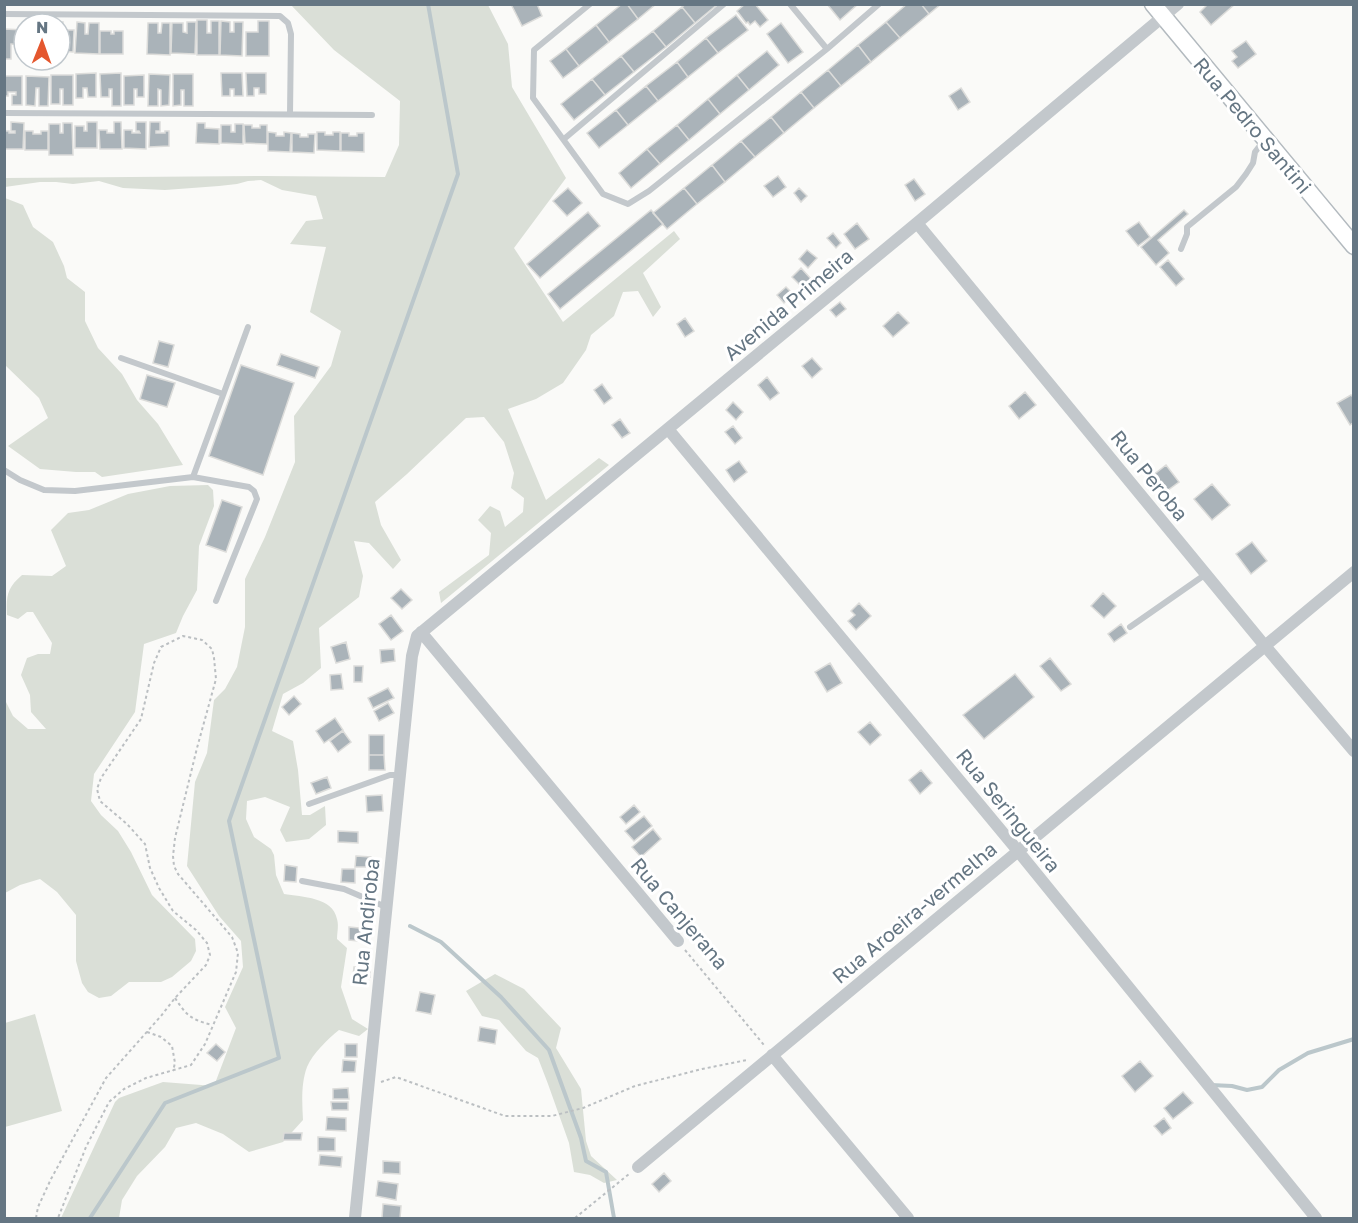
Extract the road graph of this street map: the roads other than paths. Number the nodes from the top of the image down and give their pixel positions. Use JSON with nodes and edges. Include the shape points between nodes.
{"nodes":[{"id":1,"x":590,"y":4,"type":"edge"},
{"id":2,"x":724,"y":4,"type":"edge"},
{"id":3,"x":790,"y":4,"type":"edge"},
{"id":4,"x":879,"y":4,"type":"edge"},
{"id":5,"x":1178,"y":4,"type":"edge"},
{"id":6,"x":1158,"y":11,"type":"edge"},
{"id":7,"x":4,"y":14,"type":"edge"},
{"id":8,"x":827,"y":49,"type":"junction"},
{"id":9,"x":4,"y":112,"type":"edge"},
{"id":10,"x":290,"y":114,"type":"junction"},
{"id":11,"x":372,"y":115,"type":"dead end"},
{"id":12,"x":564,"y":139,"type":"junction"},
{"id":13,"x":1265,"y":139,"type":"junction"},
{"id":14,"x":917,"y":223,"type":"junction"},
{"id":15,"x":1353,"y":246,"type":"edge"},
{"id":16,"x":1181,"y":249,"type":"dead end"},
{"id":17,"x":248,"y":327,"type":"dead end"},
{"id":18,"x":121,"y":358,"type":"dead end"},
{"id":19,"x":224,"y":394,"type":"junction"},
{"id":20,"x":668,"y":429,"type":"junction"},
{"id":21,"x":4,"y":470,"type":"edge"},
{"id":22,"x":193,"y":477,"type":"junction"},
{"id":23,"x":1353,"y":572,"type":"edge"},
{"id":24,"x":1206,"y":574,"type":"junction"},
{"id":25,"x":216,"y":601,"type":"dead end"},
{"id":26,"x":1130,"y":627,"type":"dead end"},
{"id":27,"x":421,"y":632,"type":"junction"},
{"id":28,"x":1265,"y":646,"type":"junction"},
{"id":29,"x":1353,"y":751,"type":"edge"},
{"id":30,"x":400,"y":775,"type":"junction"},
{"id":31,"x":309,"y":804,"type":"dead end"},
{"id":32,"x":1018,"y":851,"type":"junction"},
{"id":33,"x":302,"y":880,"type":"dead end"},
{"id":34,"x":387,"y":907,"type":"junction"},
{"id":35,"x":678,"y":941,"type":"road end"},
{"id":36,"x":772,"y":1055,"type":"junction"},
{"id":37,"x":638,"y":1167,"type":"road end"},
{"id":38,"x":355,"y":1218,"type":"edge"},
{"id":39,"x":908,"y":1218,"type":"edge"},
{"id":40,"x":1316,"y":1218,"type":"edge"}],
"edges":[{"from":1,"to":12,"type":"lane","via":[[534,50],[533,98]]},
{"from":2,"to":12,"type":"lane"},
{"from":3,"to":8,"type":"lane"},
{"from":4,"to":8,"type":"lane"},
{"from":5,"to":6,"type":"street","name":"Avenida Primeira"},
{"from":6,"to":13,"type":"street","name":"Rua Pedro Santini"},
{"from":6,"to":14,"type":"street","name":"Avenida Primeira"},
{"from":7,"to":10,"type":"lane","via":[[280,16],[288,23],[291,34]]},
{"from":8,"to":12,"type":"lane","via":[[628,204],[603,194]]},
{"from":9,"to":10,"type":"lane"},
{"from":10,"to":11,"type":"lane"},
{"from":13,"to":15,"type":"street","name":"Rua Pedro Santini"},
{"from":13,"to":16,"type":"lane","via":[[1236,187],[1186,227]]},
{"from":14,"to":20,"type":"street","name":"Avenida Primeira"},
{"from":14,"to":24,"type":"street","name":"Rua Peroba"},
{"from":17,"to":19,"type":"lane"},
{"from":18,"to":19,"type":"lane"},
{"from":19,"to":22,"type":"lane"},
{"from":20,"to":27,"type":"street","name":"Avenida Primeira"},
{"from":20,"to":32,"type":"street","name":"Rua Seringueira"},
{"from":21,"to":22,"type":"lane","via":[[44,490],[75,491]]},
{"from":22,"to":25,"type":"lane","via":[[249,487],[257,499]]},
{"from":23,"to":28,"type":"street","name":"Rua Aroeira-vermelha"},
{"from":24,"to":26,"type":"lane"},
{"from":24,"to":28,"type":"street","name":"Rua Peroba"},
{"from":27,"to":30,"type":"street","name":"Rua Andiroba","via":[[412,656]]},
{"from":27,"to":35,"type":"street","name":"Rua Canjerana"},
{"from":28,"to":29,"type":"street","name":"Rua Peroba"},
{"from":28,"to":32,"type":"street","name":"Rua Aroeira-vermelha"},
{"from":30,"to":31,"type":"lane","via":[[390,775]]},
{"from":30,"to":34,"type":"street","name":"Rua Andiroba"},
{"from":32,"to":36,"type":"street","name":"Rua Aroeira-vermelha"},
{"from":32,"to":40,"type":"street","name":"Rua Seringueira"},
{"from":33,"to":34,"type":"lane","via":[[344,889]]},
{"from":34,"to":38,"type":"street","name":"Rua Andiroba"},
{"from":36,"to":37,"type":"street","name":"Rua Aroeira-vermelha"},
{"from":36,"to":39,"type":"street"}]}
